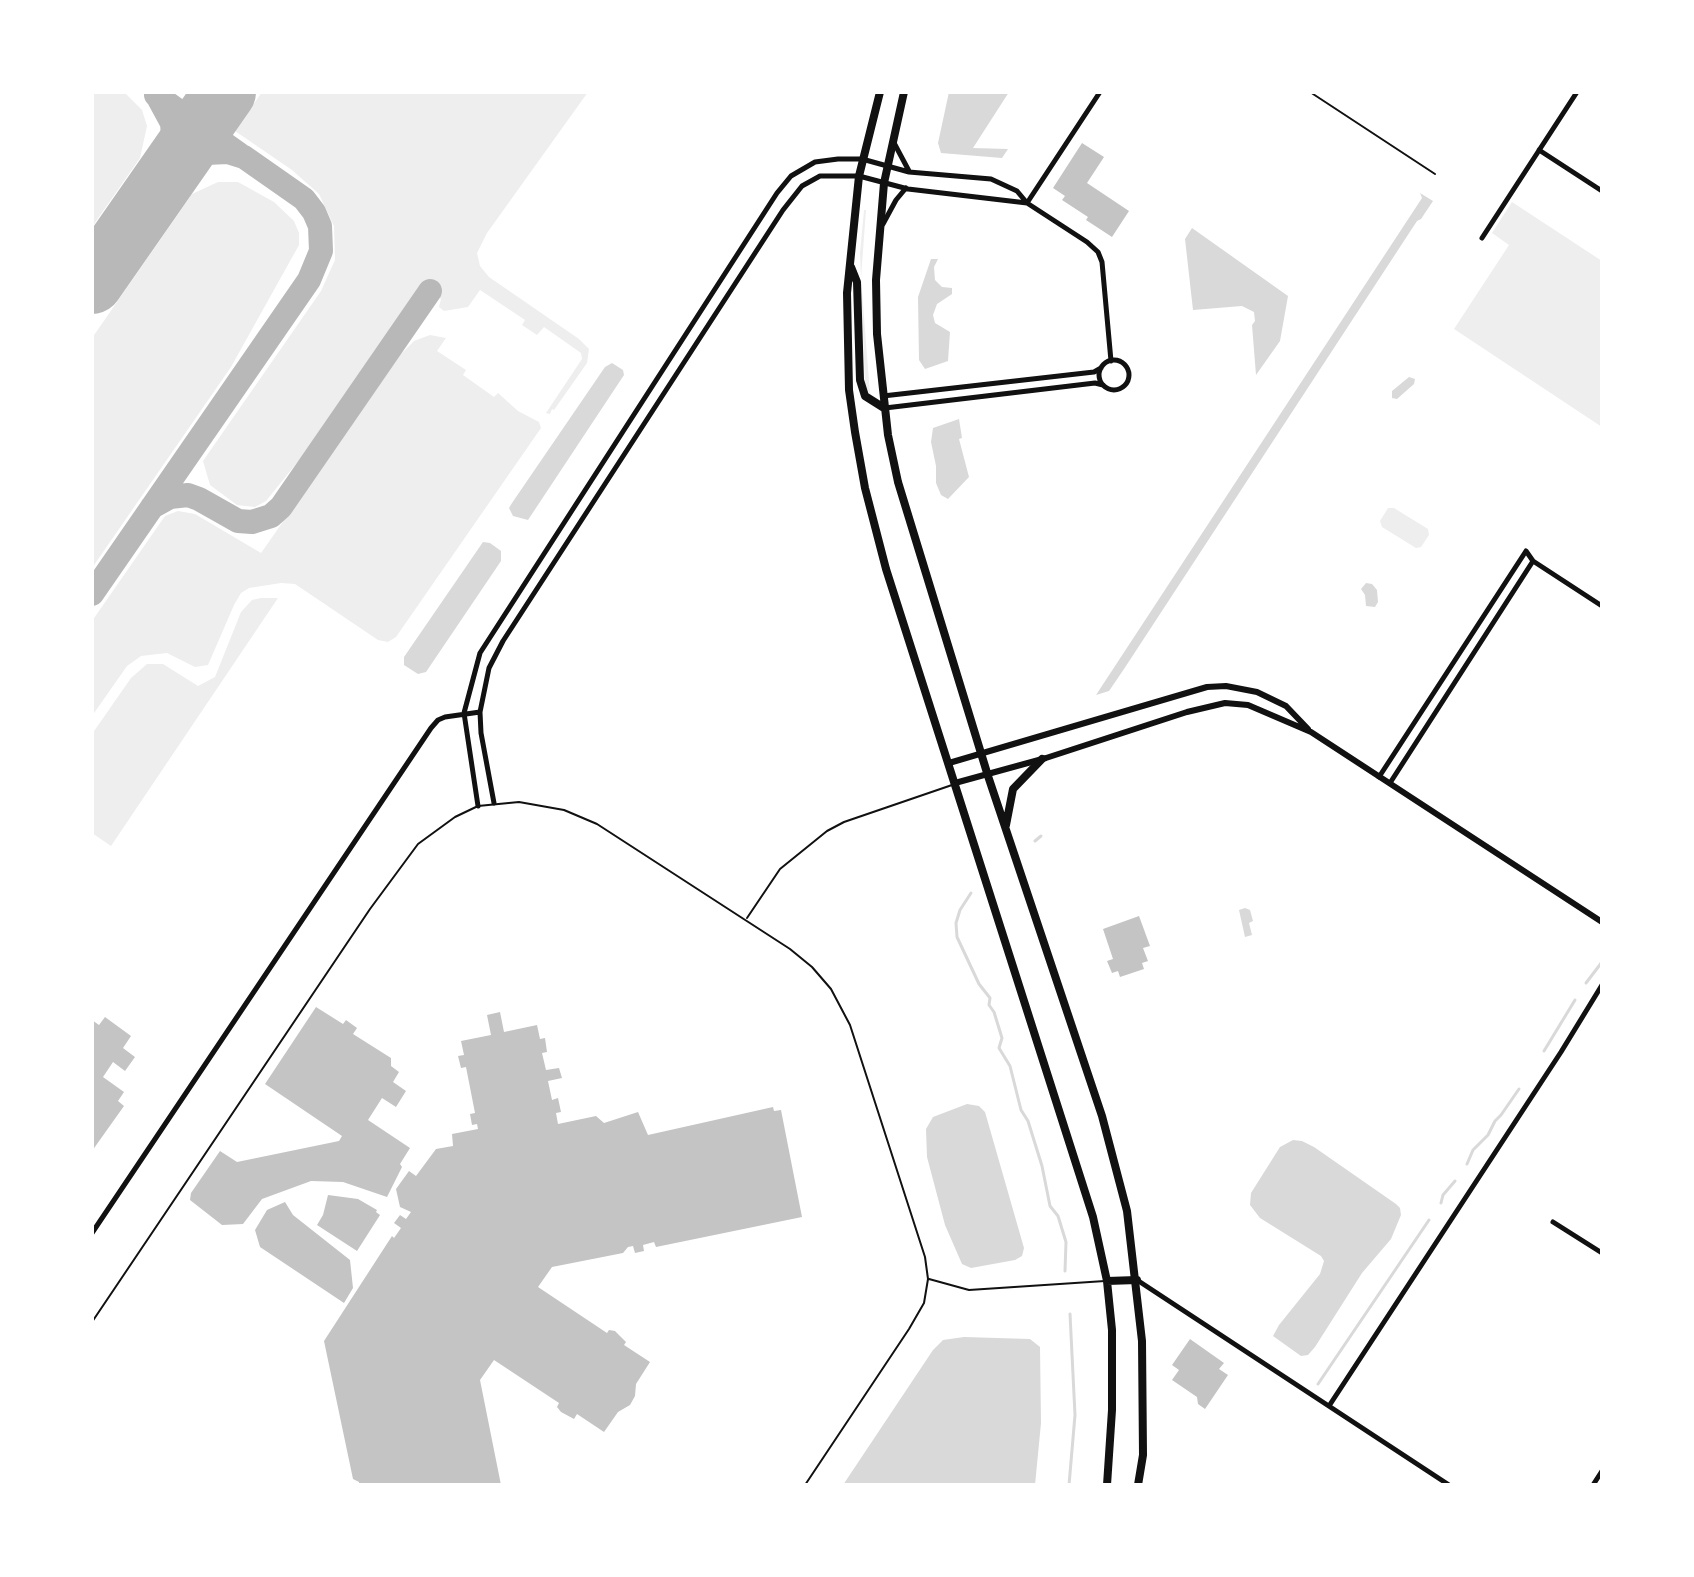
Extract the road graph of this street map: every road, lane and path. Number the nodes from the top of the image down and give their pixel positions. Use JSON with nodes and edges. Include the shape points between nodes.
{"nodes":[{"id":1,"x":880,"y":92,"type":"edge"},
{"id":2,"x":904,"y":92,"type":"edge"},
{"id":3,"x":1100,"y":92,"type":"edge"},
{"id":4,"x":1310,"y":92,"type":"edge"},
{"id":5,"x":1577,"y":92,"type":"edge"},
{"id":6,"x":893,"y":140,"type":"junction"},
{"id":7,"x":1539,"y":150,"type":"junction"},
{"id":8,"x":862,"y":159,"type":"junction"},
{"id":9,"x":887,"y":166,"type":"junction"},
{"id":10,"x":909,"y":172,"type":"junction"},
{"id":11,"x":1435,"y":174,"type":"dead end"},
{"id":12,"x":859,"y":176,"type":"junction"},
{"id":13,"x":884,"y":183,"type":"junction"},
{"id":14,"x":906,"y":188,"type":"junction"},
{"id":15,"x":1602,"y":191,"type":"edge"},
{"id":16,"x":1027,"y":203,"type":"junction"},
{"id":17,"x":881,"y":229,"type":"junction"},
{"id":18,"x":1482,"y":238,"type":"dead end"},
{"id":19,"x":850,"y":262,"type":"junction"},
{"id":20,"x":1111,"y":361,"type":"junction"},
{"id":21,"x":1101,"y":368,"type":"junction"},
{"id":22,"x":995,"y":383,"type":"junction"},
{"id":23,"x":1103,"y":385,"type":"junction"},
{"id":24,"x":1005,"y":394,"type":"junction"},
{"id":25,"x":883,"y":396,"type":"junction"},
{"id":26,"x":884,"y":408,"type":"junction"},
{"id":27,"x":1533,"y":561,"type":"junction"},
{"id":28,"x":1602,"y":606,"type":"edge"},
{"id":29,"x":1486,"y":613,"type":"junction"},
{"id":30,"x":1496,"y":619,"type":"junction"},
{"id":31,"x":480,"y":712,"type":"junction"},
{"id":32,"x":464,"y":713,"type":"junction"},
{"id":33,"x":1420,"y":715,"type":"junction"},
{"id":34,"x":1430,"y":721,"type":"junction"},
{"id":35,"x":1311,"y":732,"type":"junction"},
{"id":36,"x":981,"y":753,"type":"junction"},
{"id":37,"x":1042,"y":759,"type":"junction"},
{"id":38,"x":949,"y":763,"type":"junction"},
{"id":39,"x":988,"y":776,"type":"junction"},
{"id":40,"x":1379,"y":777,"type":"junction"},
{"id":41,"x":955,"y":783,"type":"junction"},
{"id":42,"x":1390,"y":783,"type":"junction"},
{"id":43,"x":494,"y":803,"type":"junction"},
{"id":44,"x":478,"y":806,"type":"junction"},
{"id":45,"x":1006,"y":829,"type":"junction"},
{"id":46,"x":746,"y":919,"type":"junction"},
{"id":47,"x":1602,"y":922,"type":"edge"},
{"id":48,"x":1602,"y":985,"type":"edge"},
{"id":49,"x":1553,"y":1222,"type":"dead end"},
{"id":50,"x":92,"y":1233,"type":"edge"},
{"id":51,"x":1602,"y":1253,"type":"edge"},
{"id":52,"x":928,"y":1279,"type":"junction"},
{"id":53,"x":1137,"y":1280,"type":"junction"},
{"id":54,"x":1107,"y":1281,"type":"junction"},
{"id":55,"x":92,"y":1322,"type":"edge"},
{"id":56,"x":1329,"y":1406,"type":"junction"},
{"id":57,"x":1602,"y":1471,"type":"edge"},
{"id":58,"x":805,"y":1485,"type":"edge"},
{"id":59,"x":1107,"y":1485,"type":"edge"},
{"id":60,"x":1138,"y":1485,"type":"edge"},
{"id":61,"x":1449,"y":1485,"type":"edge"},
{"id":62,"x":1593,"y":1485,"type":"edge"}],
"edges":[{"from":1,"to":8,"type":"main road"},
{"from":2,"to":6,"type":"main road"},
{"from":3,"to":16,"type":"street"},
{"from":4,"to":11,"type":"lane"},
{"from":5,"to":7,"type":"street"},
{"from":6,"to":9,"type":"main road"},
{"from":6,"to":10,"type":"street"},
{"from":7,"to":15,"type":"street"},
{"from":7,"to":18,"type":"street"},
{"from":8,"to":9,"type":"street"},
{"from":8,"to":12,"type":"main road"},
{"from":8,"to":32,"type":"street","via":[[815,162],[791,176],[777,193],[491,634],[480,653]]},
{"from":9,"to":10,"type":"street"},
{"from":9,"to":13,"type":"main road"},
{"from":10,"to":16,"type":"street","via":[[991,179],[1017,191]]},
{"from":12,"to":13,"type":"street"},
{"from":12,"to":19,"type":"main road"},
{"from":12,"to":31,"type":"street","via":[[820,176],[802,186],[783,210],[503,641],[489,668]]},
{"from":13,"to":14,"type":"street"},
{"from":13,"to":17,"type":"main road"},
{"from":14,"to":16,"type":"street"},
{"from":14,"to":17,"type":"street"},
{"from":16,"to":20,"type":"street","via":[[1098,252]]},
{"from":17,"to":25,"type":"main road","via":[[876,280]]},
{"from":19,"to":26,"type":"main road","via":[[857,282],[860,380],[865,396]]},
{"from":19,"to":38,"type":"main road","via":[[849,390],[865,488]]},
{"from":20,"to":21,"type":"street"},
{"from":20,"to":23,"type":"street","via":[[1126,366],[1128,380],[1117,390]]},
{"from":21,"to":22,"type":"street"},
{"from":21,"to":23,"type":"street"},
{"from":22,"to":24,"type":"street"},
{"from":22,"to":25,"type":"street"},
{"from":23,"to":24,"type":"street"},
{"from":24,"to":26,"type":"street"},
{"from":25,"to":26,"type":"main road"},
{"from":26,"to":36,"type":"main road","via":[[898,482]]},
{"from":27,"to":28,"type":"street"},
{"from":27,"to":29,"type":"street","via":[[1526,551]]},
{"from":27,"to":30,"type":"street"},
{"from":29,"to":30,"type":"street"},
{"from":29,"to":33,"type":"street"},
{"from":30,"to":34,"type":"street"},
{"from":31,"to":32,"type":"street"},
{"from":31,"to":43,"type":"street"},
{"from":32,"to":44,"type":"street"},
{"from":32,"to":50,"type":"street","via":[[438,720],[431,728]]},
{"from":33,"to":34,"type":"street"},
{"from":33,"to":40,"type":"street"},
{"from":34,"to":42,"type":"street"},
{"from":35,"to":36,"type":"street","via":[[1286,706],[1257,692],[1207,687]]},
{"from":35,"to":37,"type":"street","via":[[1248,705],[1225,703]]},
{"from":35,"to":40,"type":"street"},
{"from":36,"to":38,"type":"street"},
{"from":36,"to":39,"type":"main road"},
{"from":37,"to":39,"type":"street"},
{"from":37,"to":45,"type":"main road","via":[[1013,789]]},
{"from":38,"to":41,"type":"main road"},
{"from":39,"to":41,"type":"street"},
{"from":39,"to":45,"type":"main road"},
{"from":40,"to":42,"type":"street"},
{"from":41,"to":46,"type":"lane","via":[[827,831],[780,869]]},
{"from":41,"to":54,"type":"main road","via":[[1093,1217]]},
{"from":42,"to":47,"type":"street"},
{"from":43,"to":44,"type":"lane"},
{"from":43,"to":46,"type":"lane","via":[[572,812]]},
{"from":44,"to":55,"type":"lane","via":[[436,830],[406,856]]},
{"from":45,"to":53,"type":"main road","via":[[1102,1116],[1127,1211]]},
{"from":46,"to":52,"type":"lane","via":[[812,967],[842,1008]]},
{"from":48,"to":56,"type":"street"},
{"from":49,"to":51,"type":"street"},
{"from":52,"to":54,"type":"lane","via":[[969,1290]]},
{"from":52,"to":58,"type":"lane","via":[[924,1303],[909,1329]]},
{"from":53,"to":54,"type":"main road"},
{"from":53,"to":56,"type":"street"},
{"from":53,"to":60,"type":"main road","via":[[1143,1416]]},
{"from":54,"to":59,"type":"main road","via":[[1112,1330]]},
{"from":56,"to":61,"type":"street"},
{"from":57,"to":62,"type":"street"}]}
